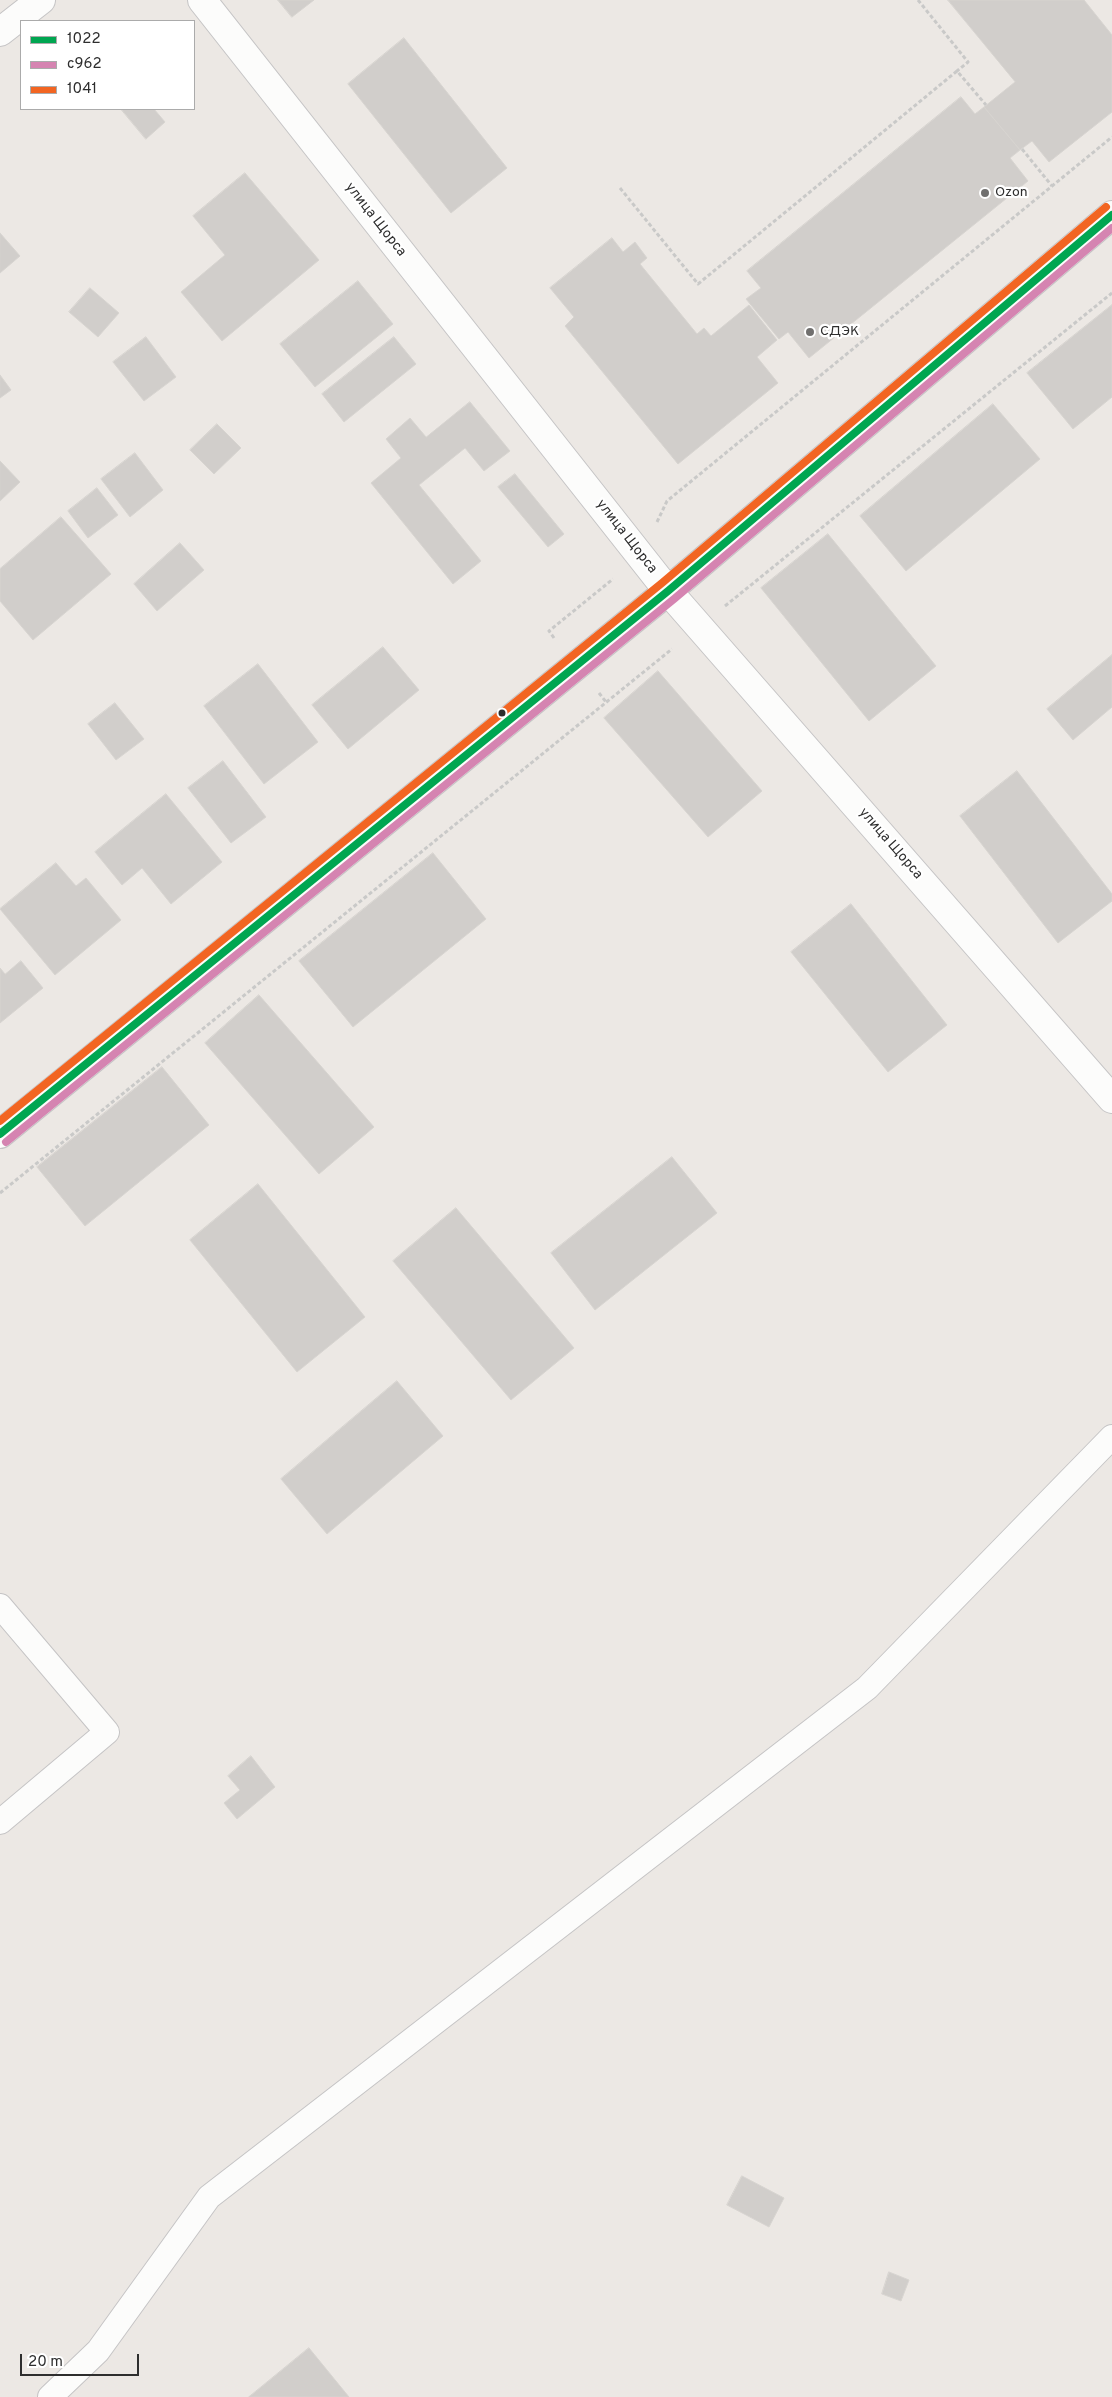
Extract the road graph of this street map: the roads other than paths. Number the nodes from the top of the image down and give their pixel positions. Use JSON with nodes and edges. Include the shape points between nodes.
{"nodes":[{"id":1,"x":41,"y":0,"type":"edge"},
{"id":2,"x":202,"y":0,"type":"edge"},
{"id":3,"x":0,"y":32,"type":"edge"},
{"id":4,"x":1112,"y":215,"type":"edge"},
{"id":5,"x":668,"y":591,"type":"junction"},
{"id":6,"x":1112,"y":1099,"type":"edge"},
{"id":7,"x":0,"y":1134,"type":"edge"},
{"id":8,"x":1112,"y":1437,"type":"edge"},
{"id":9,"x":0,"y":1606,"type":"edge"},
{"id":10,"x":0,"y":1822,"type":"edge"},
{"id":11,"x":50,"y":2397,"type":"edge"}],
"edges":[{"from":1,"to":3,"type":"street"},
{"from":2,"to":5,"type":"street","name":"улица Щорса"},
{"from":4,"to":5,"type":"street"},
{"from":5,"to":6,"type":"street","name":"улица Щорса"},
{"from":5,"to":7,"type":"street"},
{"from":8,"to":11,"type":"lane","via":[[867,1688],[209,2197],[98,2351]]},
{"from":9,"to":10,"type":"lane","via":[[108,1732]]}]}
